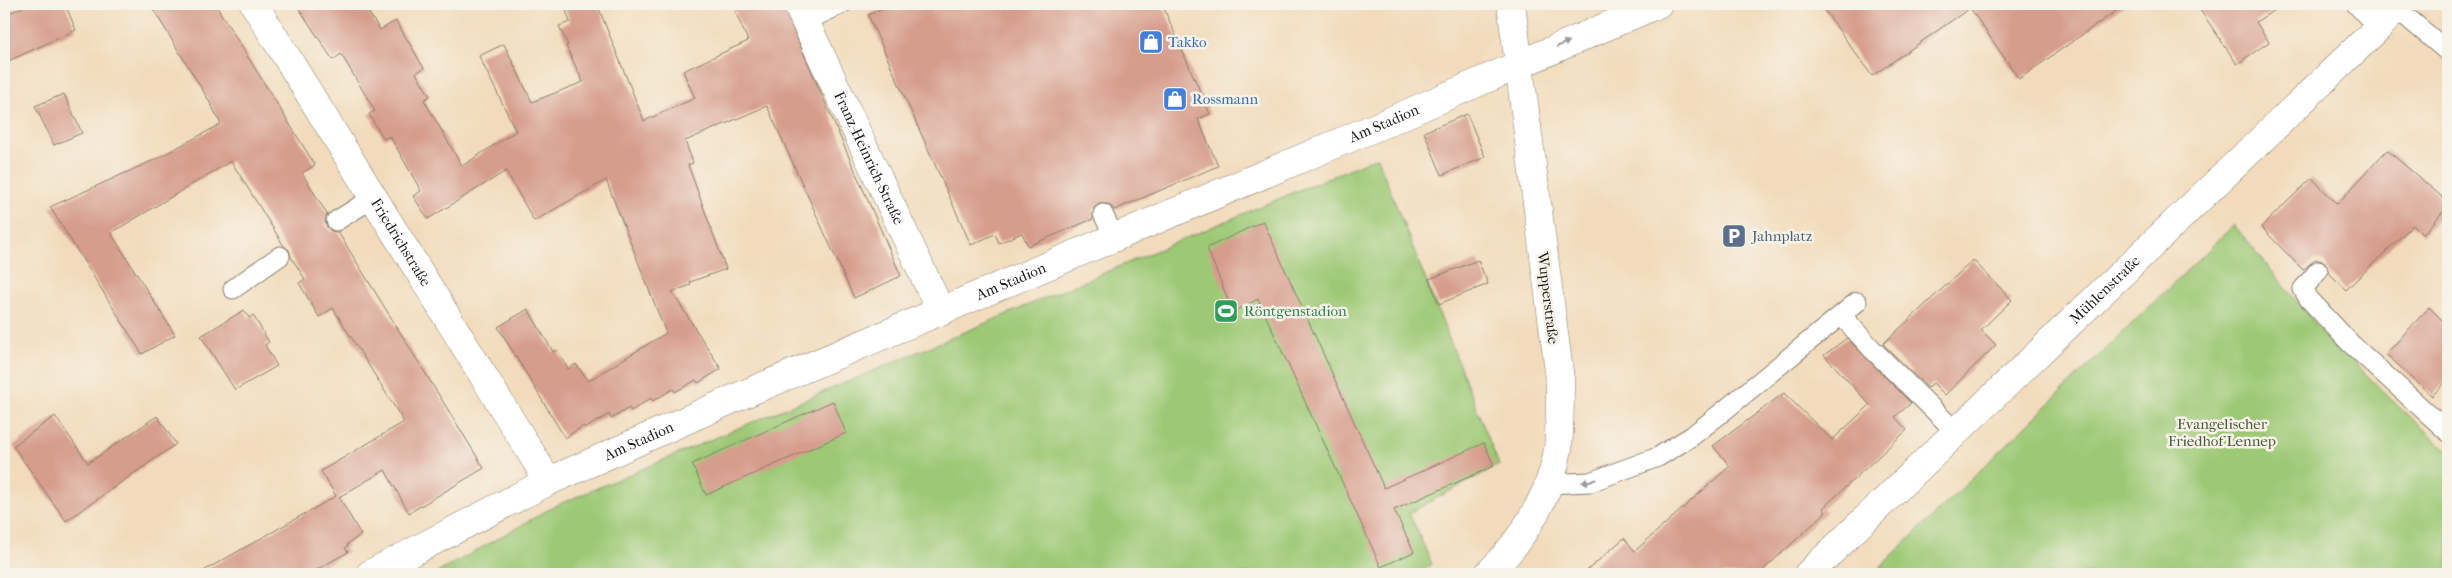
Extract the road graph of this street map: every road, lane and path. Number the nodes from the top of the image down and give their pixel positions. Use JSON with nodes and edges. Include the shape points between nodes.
{"nodes":[{"id":1,"x":254,"y":4,"type":"edge"},
{"id":2,"x":842,"y":4,"type":"edge"},
{"id":3,"x":1511,"y":4,"type":"edge"},
{"id":4,"x":1658,"y":4,"type":"edge"},
{"id":5,"x":2356,"y":4,"type":"edge"},
{"id":6,"x":2398,"y":6,"type":"edge"},
{"id":7,"x":801,"y":13,"type":"edge"},
{"id":8,"x":2378,"y":28,"type":"junction"},
{"id":9,"x":2448,"y":52,"type":"edge"},
{"id":10,"x":1519,"y":65,"type":"junction"},
{"id":11,"x":373,"y":198,"type":"junction"},
{"id":12,"x":336,"y":221,"type":"dead end"},
{"id":13,"x":280,"y":256,"type":"dead end"},
{"id":14,"x":2318,"y":271,"type":"dead end"},
{"id":15,"x":232,"y":289,"type":"dead end"},
{"id":16,"x":1857,"y":302,"type":"dead end"},
{"id":17,"x":941,"y":312,"type":"junction"},
{"id":18,"x":1842,"y":316,"type":"junction"},
{"id":19,"x":1956,"y":432,"type":"junction"},
{"id":20,"x":2448,"y":432,"type":"edge"},
{"id":21,"x":545,"y":483,"type":"junction"},
{"id":22,"x":1547,"y":484,"type":"junction"},
{"id":23,"x":370,"y":574,"type":"edge"},
{"id":24,"x":1488,"y":574,"type":"edge"},
{"id":25,"x":1808,"y":574,"type":"edge"}],
"edges":[{"from":1,"to":11,"type":"street","name":"Friedrichstraße"},
{"from":2,"to":7,"type":"lane"},
{"from":3,"to":10,"type":"street","name":"Wupperstraße"},
{"from":10,"to":4,"type":"street","name":"Am Stadion","one_way":true},
{"from":5,"to":8,"type":"lane"},
{"from":6,"to":8,"type":"street","name":"Mühlenstraße"},
{"from":6,"to":9,"type":"lane"},
{"from":7,"to":17,"type":"street","name":"Franz-Heinrich-Straße"},
{"from":8,"to":19,"type":"street","name":"Mühlenstraße"},
{"from":10,"to":17,"type":"street","name":"Am Stadion","via":[[1108,226]]},
{"from":10,"to":22,"type":"street","name":"Wupperstraße","via":[[1560,379],[1557,450]]},
{"from":11,"to":12,"type":"lane"},
{"from":11,"to":21,"type":"street","name":"Friedrichstraße","via":[[539,466]]},
{"from":13,"to":15,"type":"lane"},
{"from":14,"to":20,"type":"lane","via":[[2303,289],[2309,299],[2350,343]]},
{"from":16,"to":18,"type":"lane"},
{"from":17,"to":21,"type":"street","name":"Am Stadion","via":[[742,395]]},
{"from":18,"to":19,"type":"lane"},
{"from":18,"to":22,"type":"lane","one_way":true,"via":[[1692,436],[1658,457],[1590,482]]},
{"from":19,"to":25,"type":"street","name":"Mühlenstraße"},
{"from":21,"to":23,"type":"street","name":"Am Stadion"},
{"from":22,"to":24,"type":"street","name":"Wupperstraße","via":[[1539,506]]}]}
